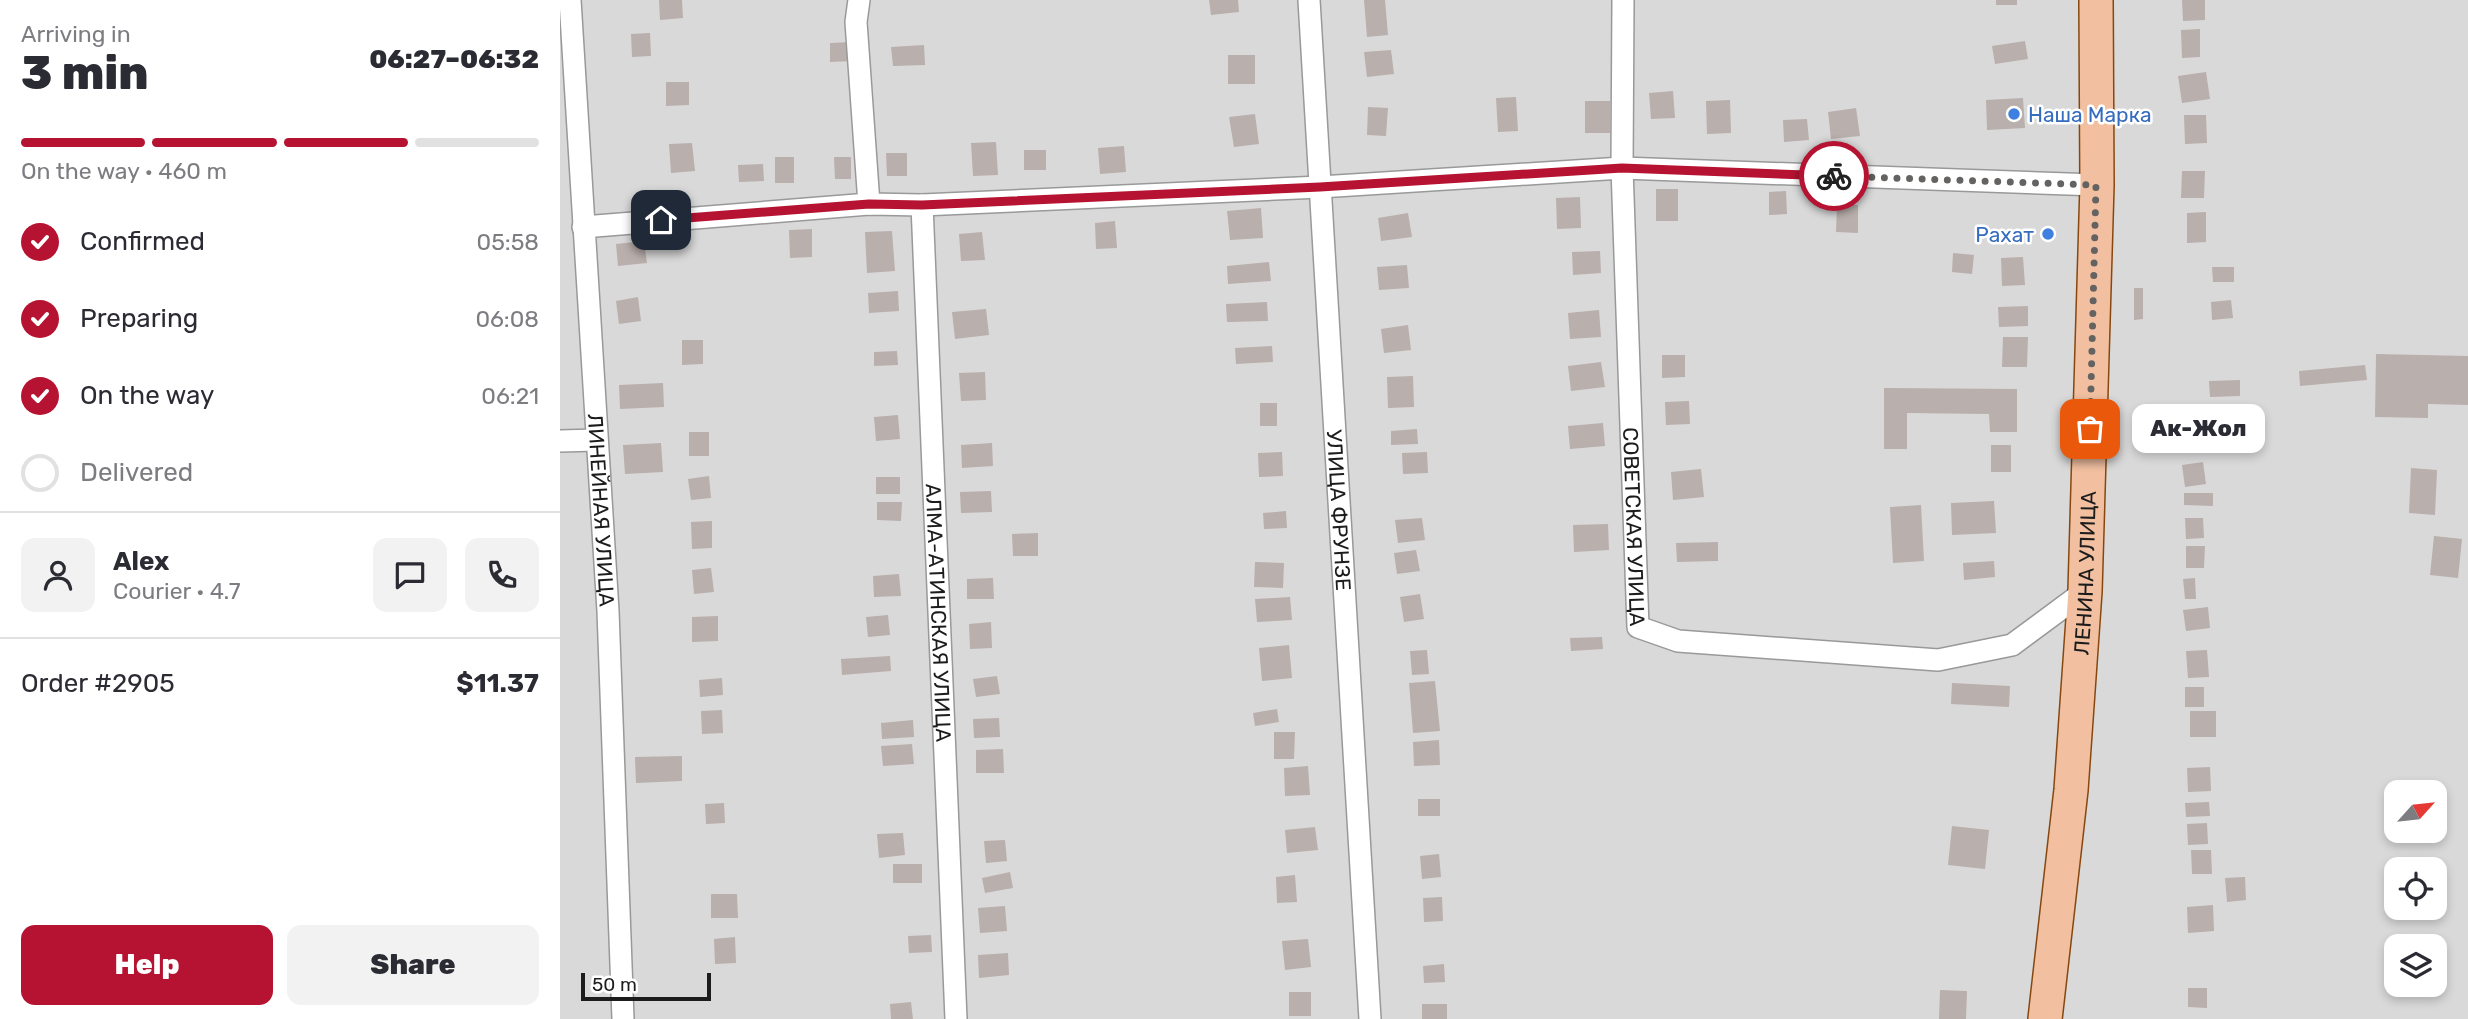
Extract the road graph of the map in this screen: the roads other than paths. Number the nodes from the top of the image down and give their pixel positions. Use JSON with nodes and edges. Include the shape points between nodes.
{"nodes":[{"id":1,"x":570,"y":0,"type":"edge"},
{"id":2,"x":859,"y":0,"type":"edge"},
{"id":3,"x":1308,"y":0,"type":"edge"},
{"id":4,"x":1623,"y":0,"type":"edge"},
{"id":5,"x":2096,"y":0,"type":"edge"},
{"id":6,"x":1622,"y":168,"type":"junction"},
{"id":7,"x":2096,"y":185,"type":"junction"},
{"id":8,"x":1320,"y":187,"type":"junction"},
{"id":9,"x":869,"y":204,"type":"junction"},
{"id":10,"x":922,"y":205,"type":"junction"},
{"id":11,"x":583,"y":227,"type":"junction"},
{"id":12,"x":596,"y":440,"type":"junction"},
{"id":13,"x":560,"y":441,"type":"edge"},
{"id":14,"x":2085,"y":591,"type":"junction"},
{"id":15,"x":624,"y":1019,"type":"edge"},
{"id":16,"x":956,"y":1019,"type":"edge"},
{"id":17,"x":1370,"y":1019,"type":"edge"},
{"id":18,"x":2045,"y":1019,"type":"edge"}],
"edges":[{"from":1,"to":11,"type":"street","name":"ЛИНЕЙНАЯ УЛИЦА"},
{"from":2,"to":9,"type":"street","via":[[856,22]]},
{"from":3,"to":8,"type":"street","name":"УЛИЦА ФРУНЗЕ"},
{"from":4,"to":6,"type":"street","name":"СОВЕТСКАЯ УЛИЦА"},
{"from":5,"to":7,"type":"main road","name":"ЛЕНИНА УЛИЦА"},
{"from":6,"to":7,"type":"street"},
{"from":6,"to":8,"type":"street"},
{"from":6,"to":14,"type":"street","name":"СОВЕТСКАЯ УЛИЦА","via":[[1638,627],[1678,641],[1938,660],[2012,645]]},
{"from":7,"to":14,"type":"main road","name":"ЛЕНИНА УЛИЦА"},
{"from":8,"to":10,"type":"street"},
{"from":8,"to":17,"type":"street","name":"УЛИЦА ФРУНЗЕ"},
{"from":9,"to":10,"type":"street"},
{"from":9,"to":11,"type":"street"},
{"from":10,"to":16,"type":"street","name":"АЛМА-АТИНСКАЯ УЛИЦА"},
{"from":11,"to":12,"type":"street","name":"ЛИНЕЙНАЯ УЛИЦА"},
{"from":12,"to":13,"type":"street"},
{"from":12,"to":15,"type":"street","name":"ЛИНЕЙНАЯ УЛИЦА","via":[[608,611]]},
{"from":14,"to":18,"type":"main road","name":"ЛЕНИНА УЛИЦА","via":[[2071,790]]}]}
